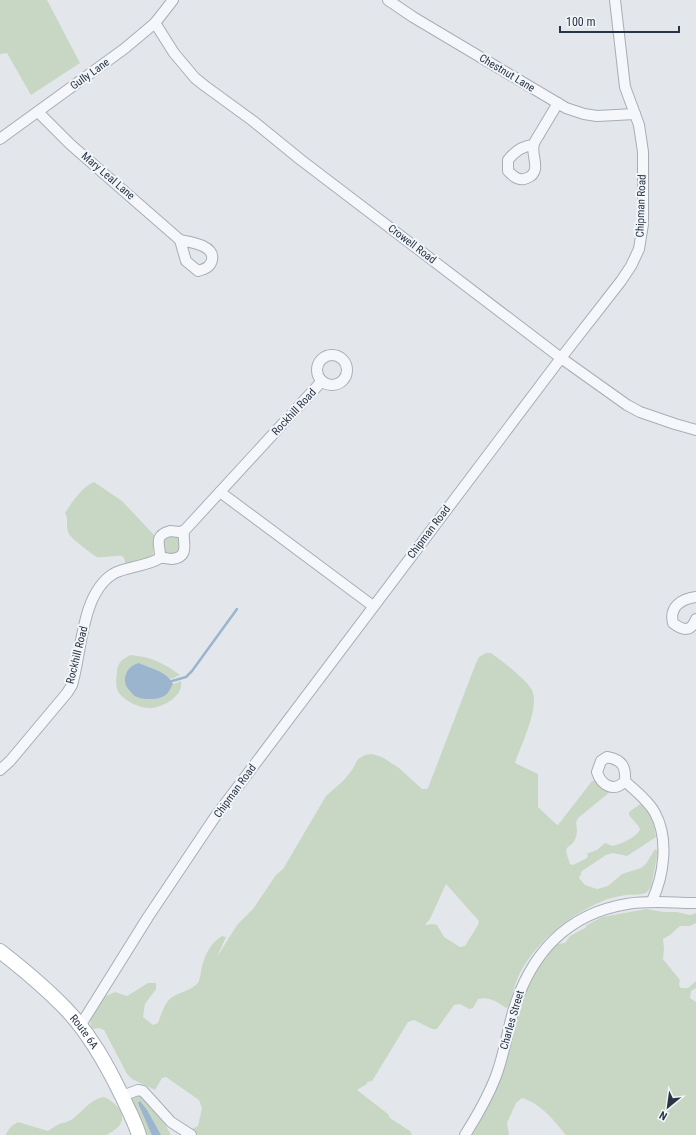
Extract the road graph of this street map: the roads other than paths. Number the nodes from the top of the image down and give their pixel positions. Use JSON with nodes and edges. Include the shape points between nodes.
{"nodes":[{"id":1,"x":173,"y":0,"type":"edge"},
{"id":2,"x":388,"y":0,"type":"edge"},
{"id":3,"x":615,"y":0,"type":"edge"},
{"id":4,"x":155,"y":23,"type":"junction"},
{"id":5,"x":558,"y":103,"type":"junction"},
{"id":6,"x":38,"y":112,"type":"junction"},
{"id":7,"x":635,"y":114,"type":"junction"},
{"id":8,"x":0,"y":139,"type":"edge"},
{"id":9,"x":533,"y":145,"type":"dead end"},
{"id":10,"x":180,"y":240,"type":"dead end"},
{"id":11,"x":561,"y":358,"type":"junction"},
{"id":12,"x":322,"y":381,"type":"dead end"},
{"id":13,"x":696,"y":430,"type":"edge"},
{"id":14,"x":220,"y":492,"type":"junction"},
{"id":15,"x":184,"y":531,"type":"junction"},
{"id":16,"x":160,"y":558,"type":"junction"},
{"id":17,"x":696,"y":597,"type":"edge"},
{"id":18,"x":373,"y":606,"type":"junction"},
{"id":19,"x":696,"y":619,"type":"edge"},
{"id":20,"x":0,"y":770,"type":"edge"},
{"id":21,"x":625,"y":781,"type":"dead end"},
{"id":22,"x":652,"y":901,"type":"junction"},
{"id":23,"x":696,"y":903,"type":"edge"},
{"id":24,"x":0,"y":951,"type":"edge"},
{"id":25,"x":80,"y":1026,"type":"junction"},
{"id":26,"x":122,"y":1096,"type":"junction"},
{"id":27,"x":139,"y":1135,"type":"edge"},
{"id":28,"x":191,"y":1135,"type":"edge"},
{"id":29,"x":465,"y":1135,"type":"edge"}],
"edges":[{"from":1,"to":4,"type":"street","name":"Gully Lane"},
{"from":2,"to":5,"type":"street","name":"Chestnut Lane"},
{"from":3,"to":7,"type":"street","name":"Chipman Road","via":[[625,87]]},
{"from":4,"to":6,"type":"street","name":"Gully Lane"},
{"from":4,"to":11,"type":"street","name":"Crowell Road","via":[[174,53],[195,78]]},
{"from":5,"to":7,"type":"street","name":"Chestnut Lane","via":[[574,111],[597,116]]},
{"from":5,"to":9,"type":"street"},
{"from":6,"to":8,"type":"street","name":"Gully Lane"},
{"from":6,"to":10,"type":"street","name":"Mary Leal Lane","via":[[70,144]]},
{"from":7,"to":11,"type":"street","name":"Chipman Road","via":[[643,152],[643,224],[639,249],[621,281]]},
{"from":11,"to":13,"type":"street","name":"Crowell Road","via":[[640,412]]},
{"from":11,"to":18,"type":"street","name":"Chipman Road"},
{"from":12,"to":14,"type":"street","name":"Rockhill Road"},
{"from":14,"to":15,"type":"street","name":"Rockhill Road"},
{"from":14,"to":18,"type":"street"},
{"from":15,"to":16,"type":"street","name":"Rockhill Road","via":[[185,548],[181,555],[174,559]]},
{"from":15,"to":16,"type":"street","via":[[170,531],[160,537]]},
{"from":16,"to":20,"type":"street","name":"Rockhill Road","via":[[114,574],[98,588],[88,610],[72,685],[16,755]]},
{"from":17,"to":19,"type":"street","via":[[675,607],[672,616],[673,623],[683,629],[689,629]]},
{"from":18,"to":25,"type":"street","name":"Chipman Road","via":[[215,817],[148,917]]},
{"from":21,"to":22,"type":"street","via":[[654,812],[660,824],[662,869]]},
{"from":22,"to":23,"type":"street","name":"Charles Street"},
{"from":22,"to":29,"type":"street","name":"Charles Street","via":[[594,912],[564,931],[537,960],[518,995],[496,1076],[479,1113]]},
{"from":24,"to":25,"type":"main road","name":"Route 6A","via":[[34,979]]},
{"from":25,"to":26,"type":"main road","name":"Route 6A","via":[[110,1070]]},
{"from":26,"to":27,"type":"main road","name":"Route 6A"},
{"from":26,"to":28,"type":"street","via":[[138,1090],[143,1091],[170,1122]]}]}
